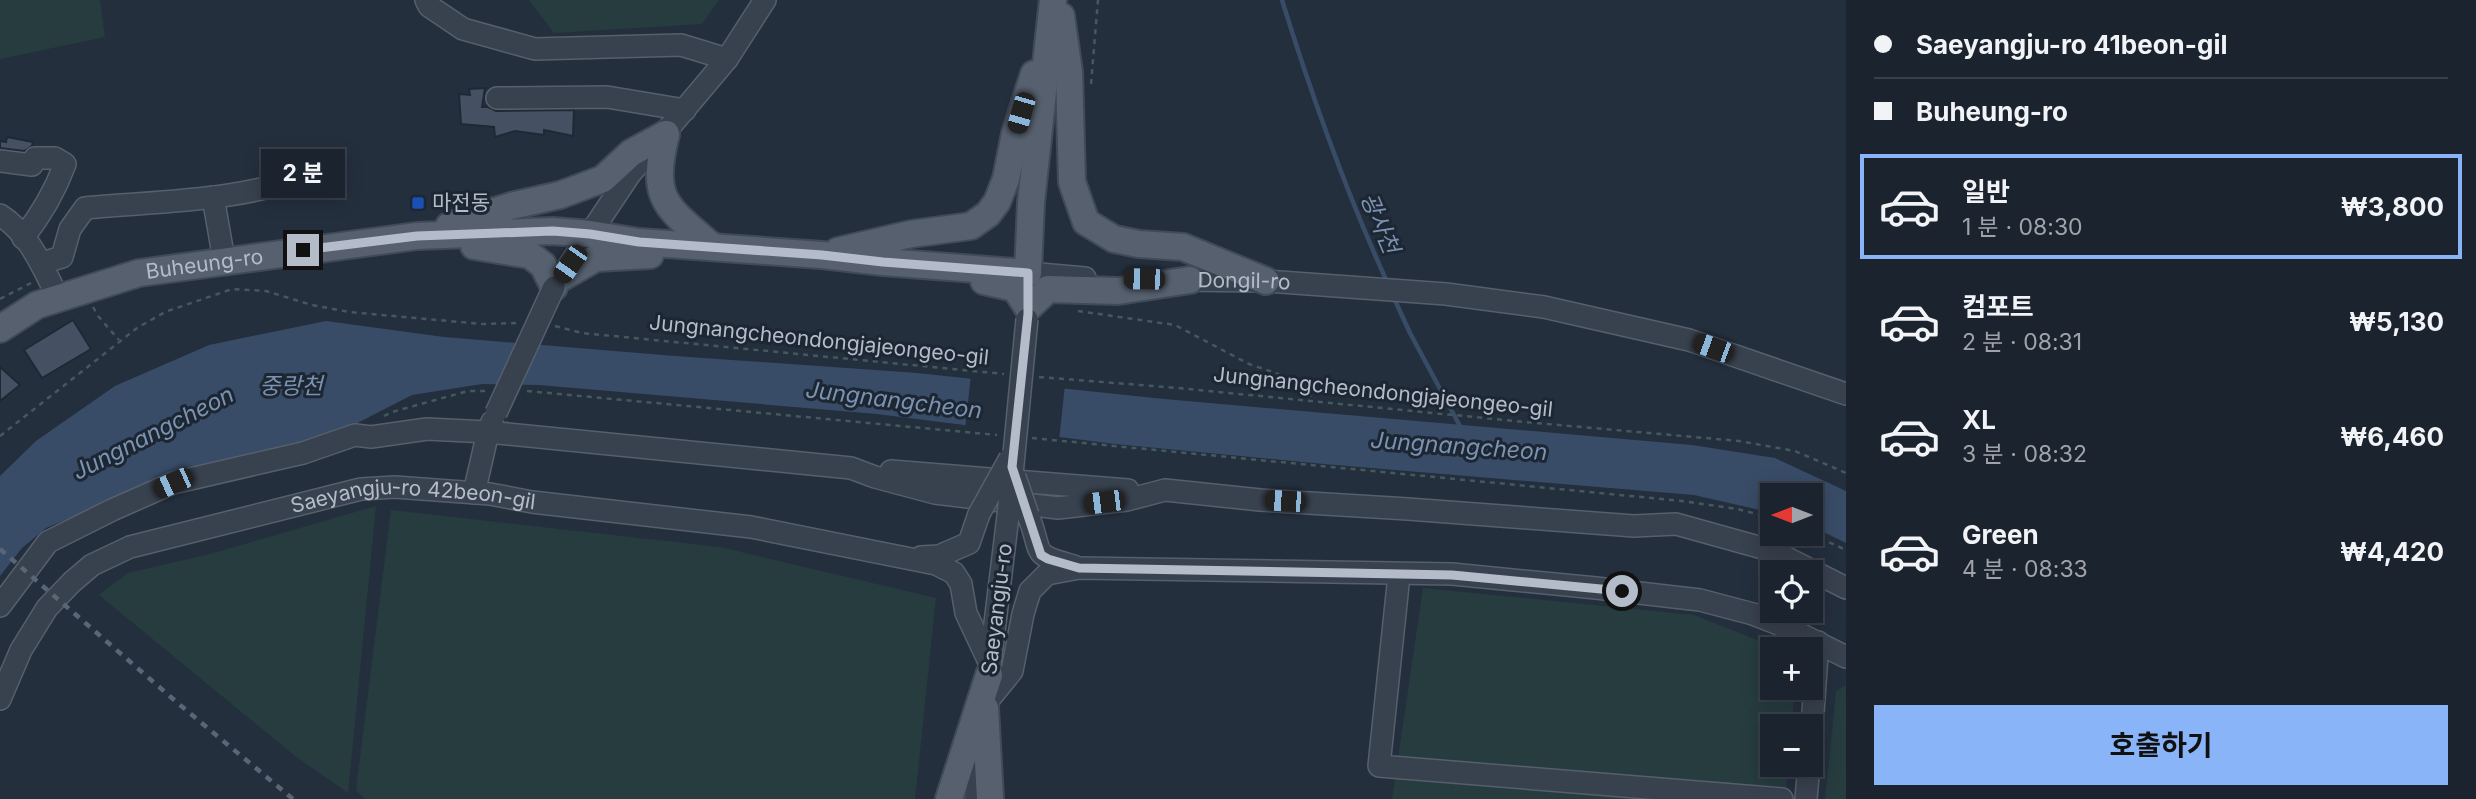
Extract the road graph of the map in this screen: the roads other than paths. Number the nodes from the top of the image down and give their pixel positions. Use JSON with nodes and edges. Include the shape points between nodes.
{"nodes":[{"id":1,"x":426,"y":0,"type":"edge"},
{"id":2,"x":765,"y":0,"type":"edge"},
{"id":3,"x":1053,"y":0,"type":"edge"},
{"id":4,"x":1059,"y":0,"type":"edge"},
{"id":5,"x":1046,"y":57,"type":"junction"},
{"id":6,"x":727,"y":59,"type":"junction"},
{"id":7,"x":497,"y":98,"type":"dead end"},
{"id":8,"x":685,"y":110,"type":"junction"},
{"id":9,"x":666,"y":134,"type":"junction"},
{"id":10,"x":0,"y":161,"type":"edge"},
{"id":11,"x":317,"y":171,"type":"dead end"},
{"id":12,"x":213,"y":197,"type":"junction"},
{"id":13,"x":0,"y":215,"type":"edge"},
{"id":14,"x":590,"y":234,"type":"junction"},
{"id":15,"x":417,"y":236,"type":"junction"},
{"id":16,"x":23,"y":237,"type":"junction"},
{"id":17,"x":722,"y":248,"type":"junction"},
{"id":18,"x":822,"y":255,"type":"junction"},
{"id":19,"x":224,"y":260,"type":"junction"},
{"id":20,"x":883,"y":262,"type":"junction"},
{"id":21,"x":38,"y":272,"type":"junction"},
{"id":22,"x":1028,"y":273,"type":"junction"},
{"id":23,"x":1190,"y":280,"type":"junction"},
{"id":24,"x":1266,"y":281,"type":"junction"},
{"id":25,"x":557,"y":283,"type":"junction"},
{"id":26,"x":58,"y":297,"type":"junction"},
{"id":27,"x":1027,"y":314,"type":"junction"},
{"id":28,"x":0,"y":329,"type":"edge"},
{"id":29,"x":1846,"y":394,"type":"edge"},
{"id":30,"x":492,"y":423,"type":"junction"},
{"id":31,"x":1009,"y":452,"type":"junction"},
{"id":32,"x":474,"y":493,"type":"junction"},
{"id":33,"x":1018,"y":516,"type":"junction"},
{"id":34,"x":905,"y":558,"type":"junction"},
{"id":35,"x":1079,"y":568,"type":"junction"},
{"id":36,"x":1399,"y":575,"type":"junction"},
{"id":37,"x":1846,"y":588,"type":"edge"},
{"id":38,"x":0,"y":606,"type":"edge"},
{"id":39,"x":1807,"y":637,"type":"edge"},
{"id":40,"x":1823,"y":645,"type":"edge"},
{"id":41,"x":1846,"y":657,"type":"edge"},
{"id":42,"x":989,"y":670,"type":"junction"},
{"id":43,"x":0,"y":699,"type":"edge"},
{"id":44,"x":985,"y":705,"type":"junction"},
{"id":45,"x":1808,"y":777,"type":"edge"},
{"id":46,"x":949,"y":799,"type":"edge"},
{"id":47,"x":976,"y":799,"type":"edge"},
{"id":48,"x":990,"y":799,"type":"edge"},
{"id":49,"x":1782,"y":799,"type":"edge"},
{"id":50,"x":1806,"y":799,"type":"edge"}],
"edges":[{"from":1,"to":6,"type":"street","via":[[463,29],[535,49],[681,45]]},
{"from":2,"to":6,"type":"street"},
{"from":3,"to":5,"type":"main road","name":"Saeyangju-ro"},
{"from":4,"to":24,"type":"main road","via":[[1069,72],[1072,182],[1086,222],[1114,239],[1183,247]]},
{"from":5,"to":18,"type":"main road","via":[[1035,69],[1006,179],[988,214],[971,226],[911,234]]},
{"from":5,"to":22,"type":"main road","name":"Saeyangju-ro"},
{"from":6,"to":8,"type":"street"},
{"from":7,"to":8,"type":"street","via":[[607,97]]},
{"from":8,"to":9,"type":"street"},
{"from":9,"to":14,"type":"street","via":[[630,174]]},
{"from":9,"to":15,"type":"main road","via":[[631,153],[603,179]]},
{"from":9,"to":17,"type":"main road","via":[[660,193],[676,215]]},
{"from":10,"to":16,"type":"street","via":[[32,165],[35,158],[55,158],[65,164],[40,216]]},
{"from":11,"to":12,"type":"street","via":[[293,181]]},
{"from":12,"to":19,"type":"street"},
{"from":12,"to":21,"type":"street","via":[[85,208],[70,229],[62,257]]},
{"from":13,"to":16,"type":"street"},
{"from":14,"to":15,"type":"main road","name":"Buheung-ro"},
{"from":14,"to":17,"type":"main road","name":"Dongil-ro"},
{"from":14,"to":25,"type":"street"},
{"from":15,"to":19,"type":"main road","name":"Buheung-ro"},
{"from":15,"to":25,"type":"main road","via":[[530,255]]},
{"from":16,"to":21,"type":"street","via":[[39,256]]},
{"from":17,"to":18,"type":"main road","name":"Dongil-ro"},
{"from":17,"to":25,"type":"main road","via":[[596,258]]},
{"from":18,"to":20,"type":"main road","name":"Dongil-ro"},
{"from":19,"to":26,"type":"main road","name":"Buheung-ro","via":[[139,273]]},
{"from":20,"to":22,"type":"main road","name":"Dongil-ro"},
{"from":20,"to":27,"type":"main road","via":[[1015,288]]},
{"from":21,"to":26,"type":"street"},
{"from":22,"to":23,"type":"street","name":"Dongil-ro"},
{"from":22,"to":27,"type":"street","name":"Saeyangju-ro"},
{"from":23,"to":24,"type":"street","name":"Dongil-ro"},
{"from":23,"to":27,"type":"main road","via":[[1118,291],[1048,289]]},
{"from":24,"to":29,"type":"street","name":"Dongil-ro","via":[[1446,294],[1544,307],[1689,340]]},
{"from":25,"to":30,"type":"street","bridge":true},
{"from":26,"to":28,"type":"main road","name":"Buheung-ro"},
{"from":27,"to":31,"type":"street","name":"Saeyangju-ro","bridge":true},
{"from":30,"to":32,"type":"street"},
{"from":30,"to":37,"type":"street","via":[[851,468],[935,493],[1058,508],[1127,500],[1165,490],[1634,526],[1676,524],[1773,551]]},
{"from":30,"to":38,"type":"street","via":[[355,435],[303,453],[173,483],[48,542]]},
{"from":31,"to":33,"type":"street","name":"Saeyangju-ro","bridge":true},
{"from":31,"to":34,"type":"street","bridge":true,"via":[[969,543],[939,556]]},
{"from":32,"to":34,"type":"street","name":"Saeyangju-ro 42beon-gil","via":[[751,527]]},
{"from":32,"to":43,"type":"street","name":"Saeyangju-ro 42beon-gil","via":[[361,489],[130,547],[92,565],[47,608],[21,650]]},
{"from":33,"to":35,"type":"street","via":[[1041,555]]},
{"from":33,"to":42,"type":"street","name":"Saeyangju-ro"},
{"from":34,"to":42,"type":"street","via":[[954,573]]},
{"from":35,"to":36,"type":"street"},
{"from":35,"to":44,"type":"street","via":[[1047,575],[1030,591],[1012,671]]},
{"from":36,"to":39,"type":"street","via":[[1452,575],[1700,600],[1753,614]]},
{"from":36,"to":49,"type":"street","via":[[1379,766]]},
{"from":40,"to":41,"type":"street"},
{"from":42,"to":44,"type":"street","name":"Saeyangju-ro"},
{"from":42,"to":46,"type":"main road"},
{"from":44,"to":47,"type":"street","name":"Saeyangju-ro"},
{"from":44,"to":48,"type":"main road"},
{"from":45,"to":50,"type":"street"}]}
